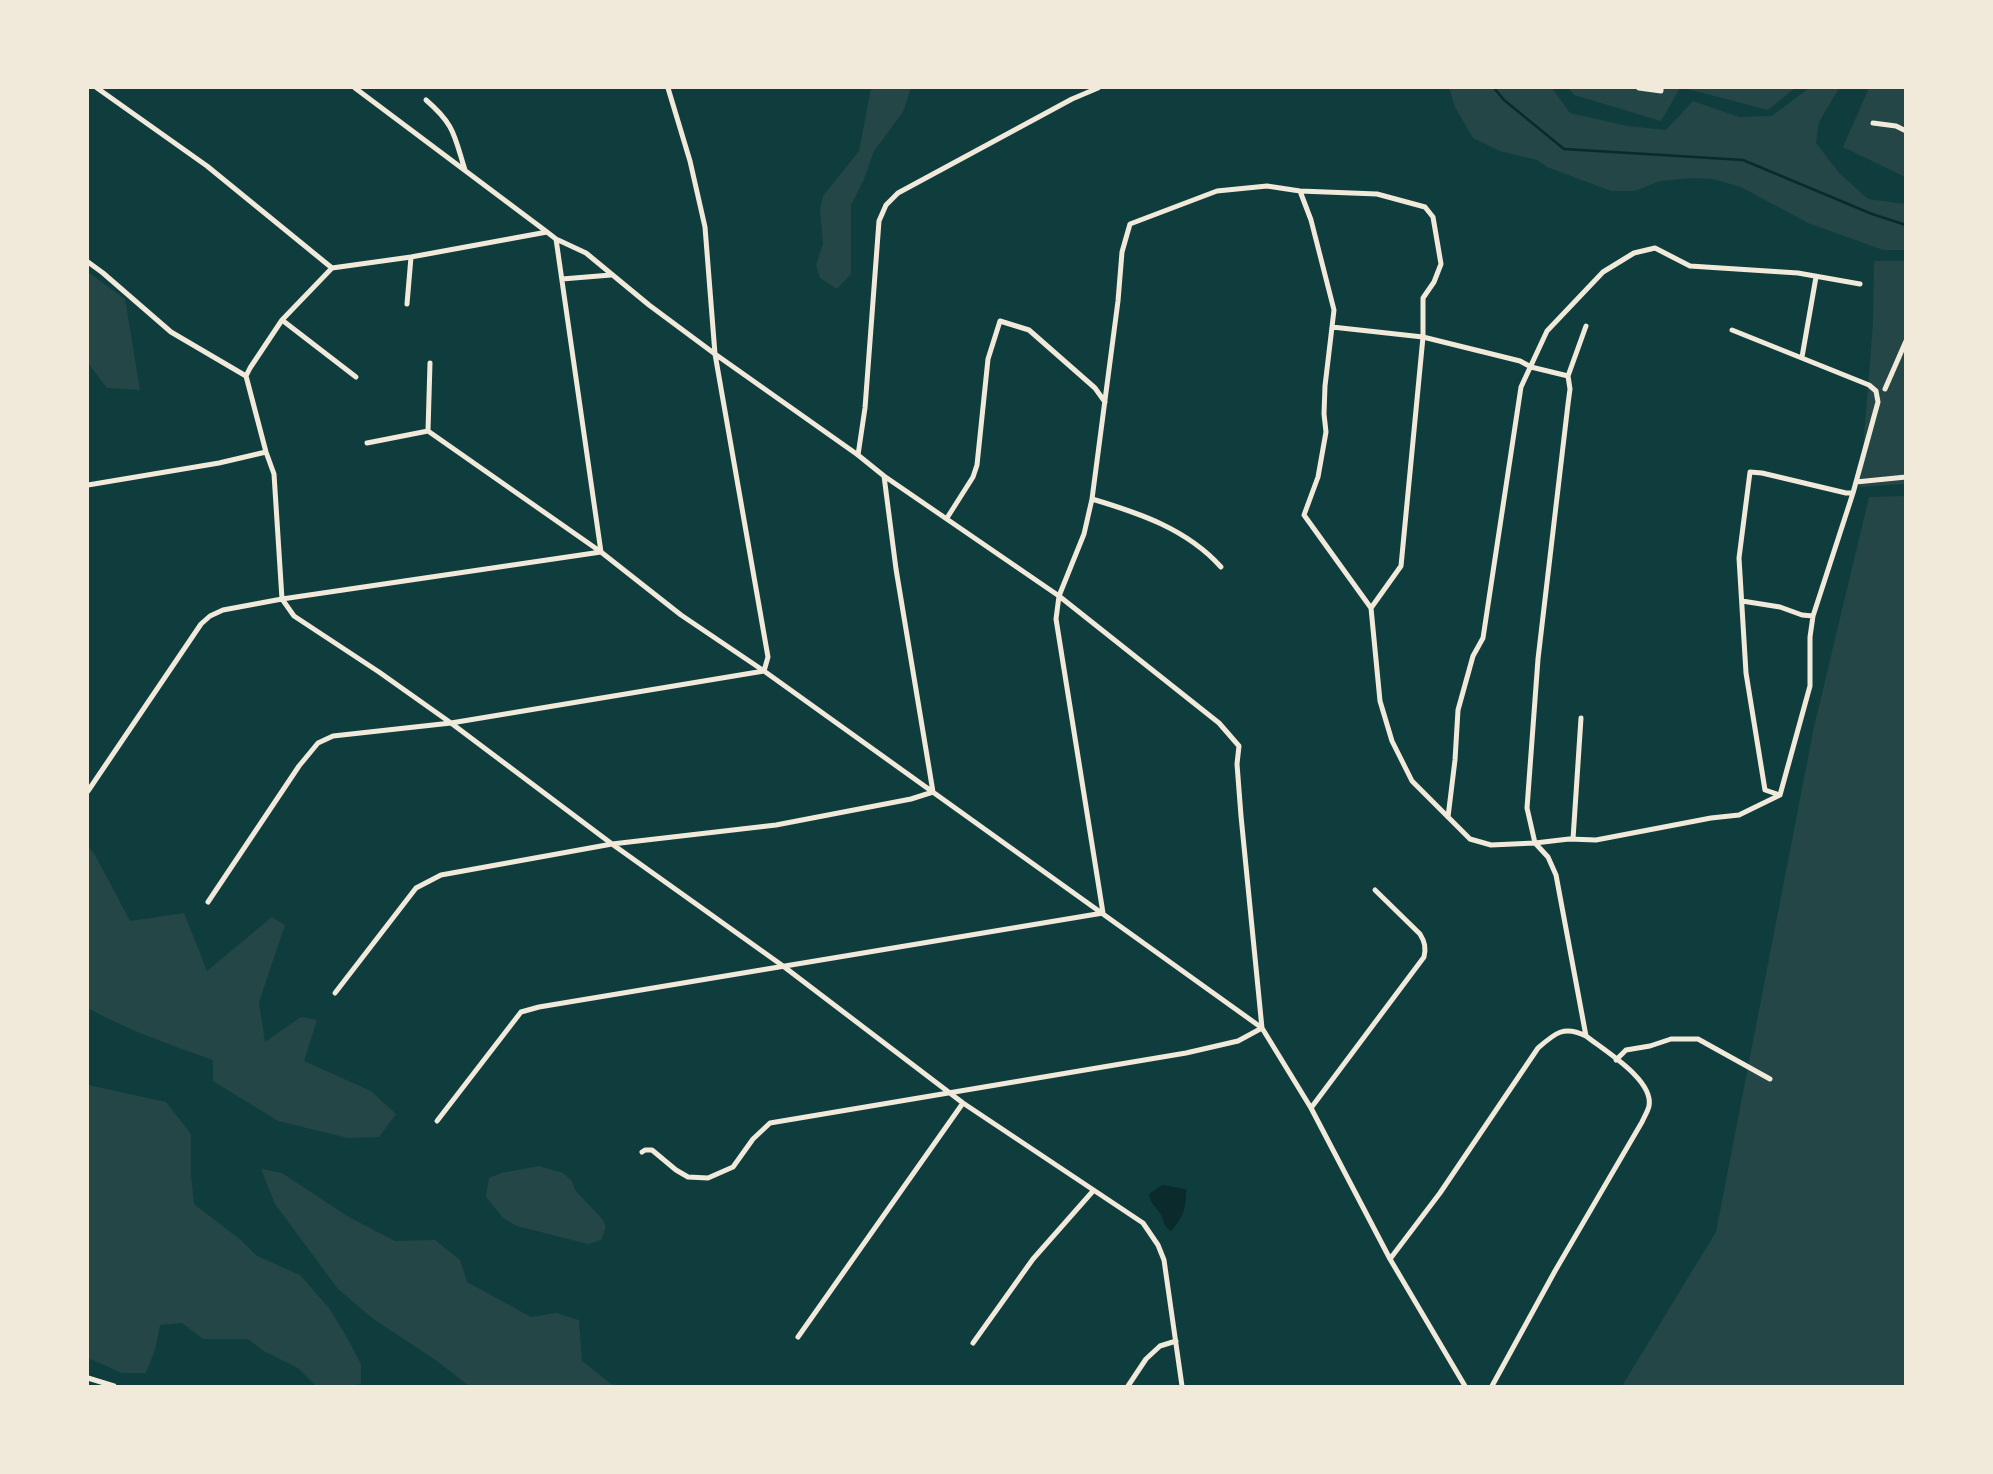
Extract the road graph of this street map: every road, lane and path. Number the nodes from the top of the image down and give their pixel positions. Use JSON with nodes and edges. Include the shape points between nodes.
{"nodes":[{"id":1,"x":97,"y":88,"type":"edge"},
{"id":2,"x":355,"y":88,"type":"edge"},
{"id":3,"x":668,"y":88,"type":"edge"},
{"id":4,"x":1098,"y":88,"type":"edge"},
{"id":5,"x":1639,"y":88,"type":"edge"},
{"id":6,"x":1661,"y":88,"type":"edge"},
{"id":7,"x":426,"y":100,"type":"dead end"},
{"id":8,"x":1873,"y":123,"type":"dead end"},
{"id":9,"x":1906,"y":131,"type":"edge"},
{"id":10,"x":465,"y":170,"type":"junction"},
{"id":11,"x":1300,"y":191,"type":"junction"},
{"id":12,"x":547,"y":232,"type":"junction"},
{"id":13,"x":556,"y":239,"type":"junction"},
{"id":14,"x":411,"y":257,"type":"junction"},
{"id":15,"x":88,"y":262,"type":"edge"},
{"id":16,"x":332,"y":268,"type":"junction"},
{"id":17,"x":611,"y":275,"type":"junction"},
{"id":18,"x":1816,"y":277,"type":"junction"},
{"id":19,"x":562,"y":279,"type":"junction"},
{"id":20,"x":1860,"y":285,"type":"dead end"},
{"id":21,"x":407,"y":304,"type":"dead end"},
{"id":22,"x":282,"y":320,"type":"junction"},
{"id":23,"x":1587,"y":326,"type":"dead end"},
{"id":24,"x":1332,"y":327,"type":"junction"},
{"id":25,"x":1732,"y":330,"type":"dead end"},
{"id":26,"x":1423,"y":337,"type":"junction"},
{"id":27,"x":1906,"y":341,"type":"edge"},
{"id":28,"x":715,"y":354,"type":"junction"},
{"id":29,"x":1802,"y":358,"type":"junction"},
{"id":30,"x":430,"y":363,"type":"dead end"},
{"id":31,"x":1531,"y":367,"type":"junction"},
{"id":32,"x":247,"y":376,"type":"junction"},
{"id":33,"x":1568,"y":376,"type":"junction"},
{"id":34,"x":356,"y":377,"type":"dead end"},
{"id":35,"x":1885,"y":390,"type":"dead end"},
{"id":36,"x":1105,"y":402,"type":"junction"},
{"id":37,"x":428,"y":431,"type":"junction"},
{"id":38,"x":367,"y":443,"type":"dead end"},
{"id":39,"x":266,"y":452,"type":"junction"},
{"id":40,"x":858,"y":455,"type":"junction"},
{"id":41,"x":884,"y":476,"type":"junction"},
{"id":42,"x":1906,"y":477,"type":"edge"},
{"id":43,"x":1856,"y":482,"type":"junction"},
{"id":44,"x":88,"y":485,"type":"edge"},
{"id":45,"x":1853,"y":493,"type":"junction"},
{"id":46,"x":1091,"y":499,"type":"junction"},
{"id":47,"x":947,"y":518,"type":"junction"},
{"id":48,"x":601,"y":552,"type":"junction"},
{"id":49,"x":1221,"y":566,"type":"dead end"},
{"id":50,"x":1059,"y":596,"type":"junction"},
{"id":51,"x":282,"y":598,"type":"junction"},
{"id":52,"x":1742,"y":601,"type":"junction"},
{"id":53,"x":1371,"y":608,"type":"junction"},
{"id":54,"x":1813,"y":616,"type":"junction"},
{"id":55,"x":764,"y":671,"type":"junction"},
{"id":56,"x":1581,"y":718,"type":"dead end"},
{"id":57,"x":451,"y":723,"type":"junction"},
{"id":58,"x":88,"y":791,"type":"edge"},
{"id":59,"x":933,"y":792,"type":"junction"},
{"id":60,"x":1780,"y":795,"type":"junction"},
{"id":61,"x":1448,"y":817,"type":"junction"},
{"id":62,"x":1573,"y":839,"type":"junction"},
{"id":63,"x":612,"y":844,"type":"junction"},
{"id":64,"x":1535,"y":844,"type":"junction"},
{"id":65,"x":1375,"y":890,"type":"dead end"},
{"id":66,"x":208,"y":902,"type":"dead end"},
{"id":67,"x":1103,"y":914,"type":"junction"},
{"id":68,"x":783,"y":966,"type":"junction"},
{"id":69,"x":335,"y":993,"type":"dead end"},
{"id":70,"x":1262,"y":1028,"type":"junction"},
{"id":71,"x":1586,"y":1036,"type":"junction"},
{"id":72,"x":1616,"y":1060,"type":"junction"},
{"id":73,"x":1770,"y":1079,"type":"dead end"},
{"id":74,"x":950,"y":1092,"type":"junction"},
{"id":75,"x":963,"y":1103,"type":"junction"},
{"id":76,"x":1311,"y":1108,"type":"junction"},
{"id":77,"x":438,"y":1121,"type":"dead end"},
{"id":78,"x":642,"y":1152,"type":"dead end"},
{"id":79,"x":1093,"y":1191,"type":"junction"},
{"id":80,"x":1390,"y":1259,"type":"junction"},
{"id":81,"x":798,"y":1336,"type":"dead end"},
{"id":82,"x":1177,"y":1341,"type":"junction"},
{"id":83,"x":973,"y":1343,"type":"dead end"},
{"id":84,"x":88,"y":1378,"type":"edge"},
{"id":85,"x":114,"y":1387,"type":"edge"},
{"id":86,"x":1128,"y":1387,"type":"edge"},
{"id":87,"x":1182,"y":1387,"type":"edge"},
{"id":88,"x":1465,"y":1387,"type":"edge"},
{"id":89,"x":1492,"y":1387,"type":"edge"}],
"edges":[{"from":1,"to":16,"type":"street","via":[[207,166]]},
{"from":2,"to":10,"type":"street"},
{"from":3,"to":28,"type":"street","via":[[705,227]]},
{"from":4,"to":40,"type":"street","via":[[898,193],[886,205],[879,221]]},
{"from":5,"to":6,"type":"street","via":[[1661,92]]},
{"from":7,"to":10,"type":"street","via":[[455,134]]},
{"from":8,"to":9,"type":"street"},
{"from":10,"to":12,"type":"street"},
{"from":11,"to":24,"type":"street","via":[[1334,310]]},
{"from":11,"to":26,"type":"street","via":[[1377,194],[1425,207],[1433,217],[1441,264],[1423,298]]},
{"from":11,"to":36,"type":"street","via":[[1267,186],[1217,191],[1130,225],[1122,252]]},
{"from":12,"to":13,"type":"street"},
{"from":12,"to":14,"type":"street"},
{"from":13,"to":17,"type":"street","via":[[586,253]]},
{"from":13,"to":19,"type":"street"},
{"from":14,"to":16,"type":"street"},
{"from":14,"to":21,"type":"street"},
{"from":15,"to":32,"type":"street","via":[[171,332]]},
{"from":16,"to":22,"type":"street"},
{"from":17,"to":19,"type":"street"},
{"from":17,"to":28,"type":"street"},
{"from":18,"to":20,"type":"street"},
{"from":18,"to":29,"type":"street"},
{"from":18,"to":31,"type":"street","via":[[1690,266],[1655,248],[1634,253],[1603,272],[1547,331]]},
{"from":19,"to":48,"type":"street"},
{"from":22,"to":32,"type":"street"},
{"from":22,"to":34,"type":"street"},
{"from":23,"to":33,"type":"street"},
{"from":24,"to":26,"type":"street"},
{"from":24,"to":53,"type":"street","via":[[1325,386],[1326,432],[1318,477],[1304,515]]},
{"from":25,"to":29,"type":"street"},
{"from":26,"to":31,"type":"street"},
{"from":26,"to":53,"type":"street","via":[[1401,566]]},
{"from":27,"to":35,"type":"street"},
{"from":28,"to":40,"type":"street"},
{"from":28,"to":55,"type":"street","via":[[768,657]]},
{"from":29,"to":43,"type":"street","via":[[1877,391]]},
{"from":30,"to":37,"type":"street"},
{"from":31,"to":33,"type":"street"},
{"from":31,"to":61,"type":"street","via":[[1521,387],[1483,638],[1473,656],[1458,710]]},
{"from":32,"to":39,"type":"street"},
{"from":33,"to":64,"type":"street","via":[[1527,808]]},
{"from":36,"to":46,"type":"street"},
{"from":36,"to":47,"type":"street","via":[[1029,330],[1000,321],[988,359],[977,465]]},
{"from":37,"to":38,"type":"street"},
{"from":37,"to":48,"type":"street"},
{"from":39,"to":44,"type":"street"},
{"from":39,"to":51,"type":"street","via":[[274,474]]},
{"from":40,"to":41,"type":"street"},
{"from":41,"to":47,"type":"street"},
{"from":41,"to":59,"type":"street"},
{"from":42,"to":43,"type":"street"},
{"from":43,"to":45,"type":"street"},
{"from":45,"to":52,"type":"street","via":[[1750,472],[1740,558]]},
{"from":45,"to":54,"type":"street"},
{"from":46,"to":49,"type":"street","via":[[1138,512],[1187,537]]},
{"from":46,"to":50,"type":"street","via":[[1084,534]]},
{"from":47,"to":50,"type":"street"},
{"from":48,"to":51,"type":"street"},
{"from":48,"to":55,"type":"street","via":[[681,615]]},
{"from":50,"to":67,"type":"street","via":[[1056,619]]},
{"from":50,"to":70,"type":"street","via":[[1205,710],[1239,746],[1241,816]]},
{"from":51,"to":57,"type":"street","via":[[294,616]]},
{"from":51,"to":58,"type":"street","via":[[223,610],[201,624]]},
{"from":52,"to":54,"type":"street"},
{"from":52,"to":60,"type":"street","via":[[1746,673],[1765,790]]},
{"from":53,"to":61,"type":"street","via":[[1380,701],[1392,741],[1412,781]]},
{"from":54,"to":60,"type":"street","via":[[1810,686]]},
{"from":55,"to":57,"type":"street"},
{"from":55,"to":59,"type":"street"},
{"from":56,"to":62,"type":"street"},
{"from":57,"to":63,"type":"street"},
{"from":57,"to":66,"type":"street","via":[[350,733],[318,743]]},
{"from":59,"to":63,"type":"street","via":[[776,825]]},
{"from":59,"to":67,"type":"street"},
{"from":60,"to":62,"type":"street","via":[[1740,815],[1596,840]]},
{"from":61,"to":64,"type":"street","via":[[1470,839],[1491,845]]},
{"from":62,"to":64,"type":"street"},
{"from":63,"to":68,"type":"street"},
{"from":63,"to":69,"type":"street","via":[[429,880],[416,888]]},
{"from":64,"to":71,"type":"street","via":[[1556,875]]},
{"from":65,"to":76,"type":"street","via":[[1420,934],[1424,957]]},
{"from":67,"to":68,"type":"street"},
{"from":67,"to":70,"type":"street"},
{"from":68,"to":74,"type":"street"},
{"from":68,"to":77,"type":"street","via":[[521,1012]]},
{"from":70,"to":74,"type":"street","via":[[1238,1041],[1186,1053]]},
{"from":70,"to":76,"type":"street"},
{"from":71,"to":72,"type":"street"},
{"from":71,"to":80,"type":"street","via":[[1562,1031],[1538,1048]]},
{"from":72,"to":73,"type":"street","via":[[1626,1049],[1671,1039],[1698,1039]]},
{"from":72,"to":89,"type":"street","via":[[1640,1078],[1649,1106]]},
{"from":74,"to":75,"type":"street"},
{"from":74,"to":78,"type":"street","via":[[771,1123],[733,1167],[708,1178],[688,1177],[652,1150]]},
{"from":75,"to":79,"type":"street"},
{"from":75,"to":81,"type":"street"},
{"from":76,"to":80,"type":"street"},
{"from":79,"to":82,"type":"street","via":[[1143,1223],[1158,1245]]},
{"from":79,"to":83,"type":"street","via":[[1033,1259]]},
{"from":80,"to":88,"type":"street"},
{"from":82,"to":86,"type":"street","via":[[1160,1346],[1146,1359]]},
{"from":82,"to":87,"type":"street"},
{"from":84,"to":85,"type":"street"}]}
